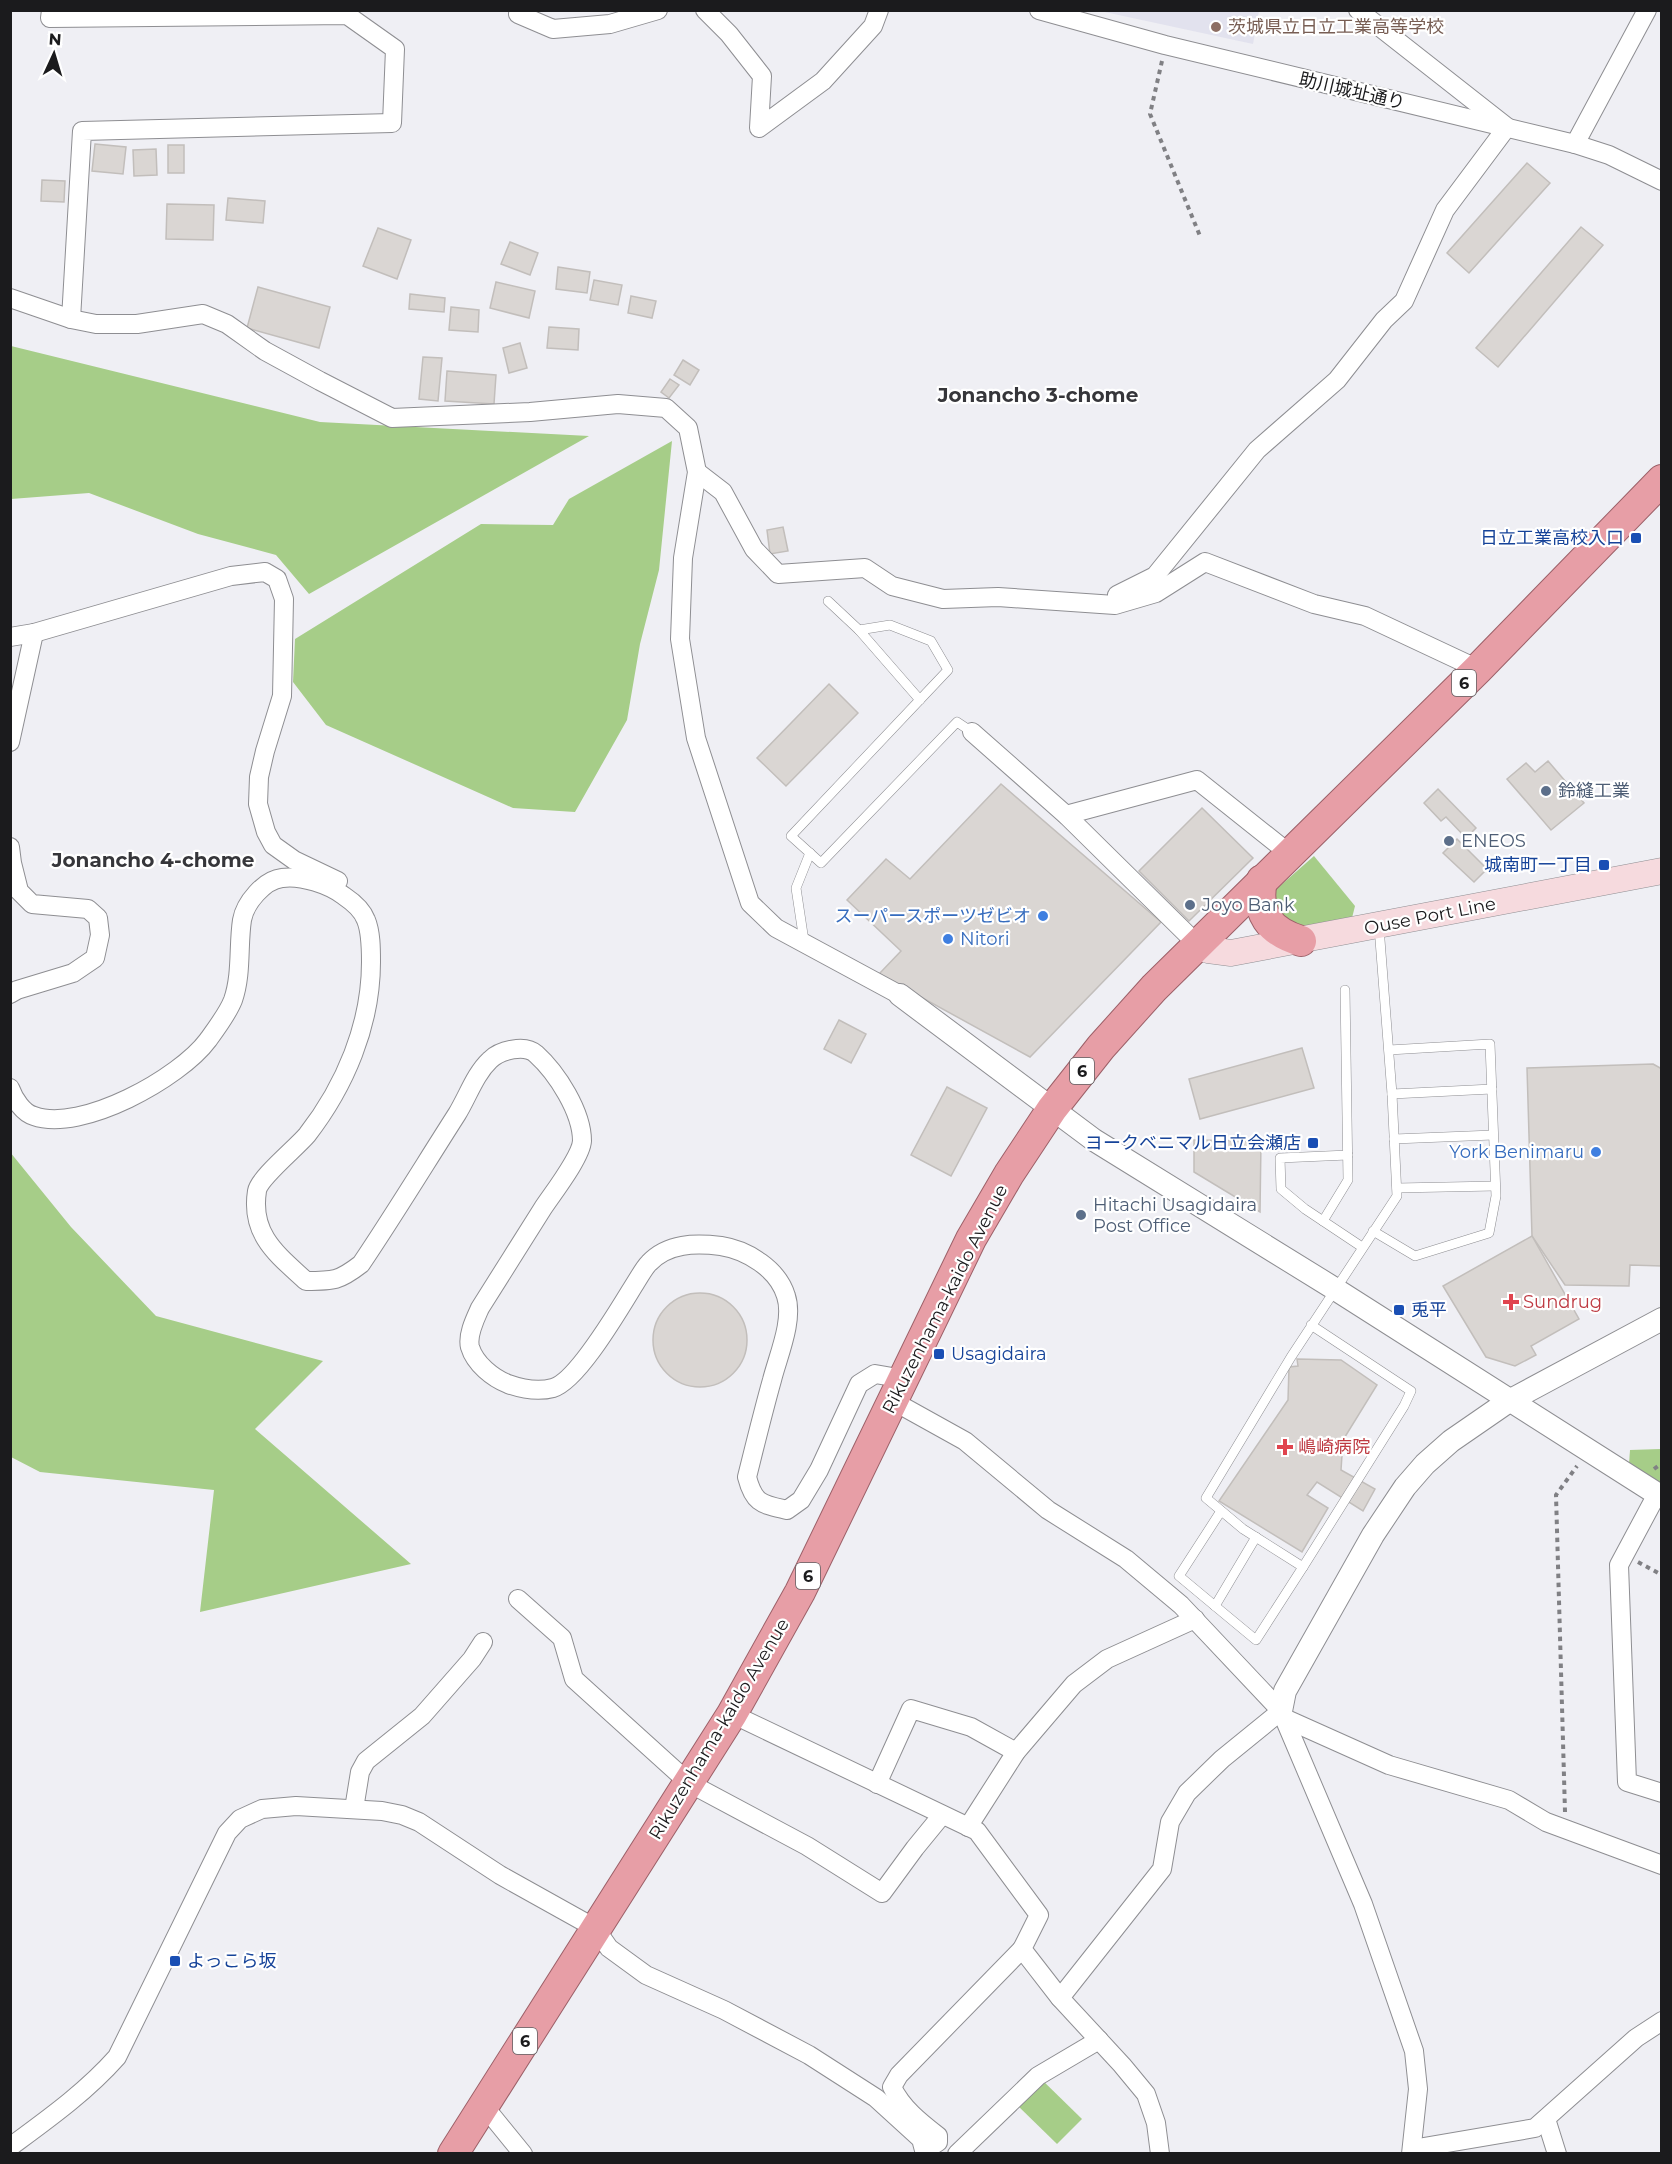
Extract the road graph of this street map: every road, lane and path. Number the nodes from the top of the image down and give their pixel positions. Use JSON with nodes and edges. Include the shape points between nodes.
{"nodes":[{"id":1,"x":51,"y":10,"type":"edge"},
{"id":2,"x":658,"y":10,"type":"edge"},
{"id":3,"x":705,"y":10,"type":"edge"},
{"id":4,"x":879,"y":10,"type":"edge"},
{"id":5,"x":1040,"y":10,"type":"edge"},
{"id":6,"x":1358,"y":10,"type":"edge"},
{"id":7,"x":1647,"y":10,"type":"edge"},
{"id":8,"x":518,"y":14,"type":"dead end"},
{"id":9,"x":1166,"y":45,"type":"junction"},
{"id":10,"x":1507,"y":127,"type":"junction"},
{"id":11,"x":1575,"y":144,"type":"junction"},
{"id":12,"x":1662,"y":181,"type":"edge"},
{"id":13,"x":1200,"y":236,"type":"dead end"},
{"id":14,"x":10,"y":298,"type":"edge"},
{"id":15,"x":71,"y":319,"type":"junction"},
{"id":16,"x":697,"y":472,"type":"junction"},
{"id":17,"x":1662,"y":480,"type":"edge"},
{"id":18,"x":828,"y":601,"type":"dead end"},
{"id":19,"x":1099,"y":604,"type":"junction"},
{"id":20,"x":859,"y":630,"type":"junction"},
{"id":21,"x":34,"y":633,"type":"junction"},
{"id":22,"x":10,"y":638,"type":"edge"},
{"id":23,"x":1478,"y":669,"type":"junction"},
{"id":24,"x":920,"y":700,"type":"junction"},
{"id":25,"x":972,"y":732,"type":"joint"},
{"id":26,"x":10,"y":742,"type":"edge"},
{"id":27,"x":1066,"y":815,"type":"junction"},
{"id":28,"x":10,"y":847,"type":"edge"},
{"id":29,"x":810,"y":853,"type":"junction"},
{"id":30,"x":1290,"y":854,"type":"junction"},
{"id":31,"x":1662,"y":871,"type":"edge"},
{"id":32,"x":1262,"y":880,"type":"junction"},
{"id":33,"x":366,"y":920,"type":"junction"},
{"id":34,"x":1379,"y":926,"type":"junction"},
{"id":35,"x":1301,"y":940,"type":"junction"},
{"id":36,"x":804,"y":941,"type":"junction"},
{"id":37,"x":1198,"y":945,"type":"junction"},
{"id":38,"x":1344,"y":990,"type":"dead end"},
{"id":39,"x":10,"y":994,"type":"edge"},
{"id":40,"x":900,"y":995,"type":"joint"},
{"id":41,"x":1389,"y":1050,"type":"junction"},
{"id":42,"x":10,"y":1088,"type":"edge"},
{"id":43,"x":1492,"y":1089,"type":"junction"},
{"id":44,"x":1392,"y":1094,"type":"junction"},
{"id":45,"x":1052,"y":1109,"type":"junction"},
{"id":46,"x":1493,"y":1135,"type":"junction"},
{"id":47,"x":1394,"y":1139,"type":"junction"},
{"id":48,"x":1348,"y":1155,"type":"junction"},
{"id":49,"x":1495,"y":1186,"type":"junction"},
{"id":50,"x":1396,"y":1188,"type":"junction"},
{"id":51,"x":1323,"y":1221,"type":"junction"},
{"id":52,"x":1373,"y":1231,"type":"junction"},
{"id":53,"x":1362,"y":1247,"type":"junction"},
{"id":54,"x":1335,"y":1289,"type":"junction"},
{"id":55,"x":1662,"y":1319,"type":"edge"},
{"id":56,"x":1311,"y":1325,"type":"junction"},
{"id":57,"x":898,"y":1390,"type":"junction"},
{"id":58,"x":1509,"y":1401,"type":"junction"},
{"id":59,"x":1587,"y":1450,"type":"junction"},
{"id":60,"x":1659,"y":1495,"type":"edge"},
{"id":61,"x":1221,"y":1511,"type":"junction"},
{"id":62,"x":1256,"y":1538,"type":"junction"},
{"id":63,"x":1624,"y":1555,"type":"junction"},
{"id":64,"x":1303,"y":1567,"type":"junction"},
{"id":65,"x":1662,"y":1575,"type":"edge"},
{"id":66,"x":518,"y":1599,"type":"dead end"},
{"id":67,"x":1215,"y":1606,"type":"junction"},
{"id":68,"x":1195,"y":1619,"type":"junction"},
{"id":69,"x":483,"y":1642,"type":"dead end"},
{"id":70,"x":732,"y":1714,"type":"junction"},
{"id":71,"x":1282,"y":1714,"type":"junction"},
{"id":72,"x":1016,"y":1752,"type":"junction"},
{"id":73,"x":689,"y":1783,"type":"junction"},
{"id":74,"x":877,"y":1784,"type":"junction"},
{"id":75,"x":1662,"y":1793,"type":"edge"},
{"id":76,"x":354,"y":1809,"type":"junction"},
{"id":77,"x":942,"y":1815,"type":"junction"},
{"id":78,"x":968,"y":1827,"type":"junction"},
{"id":79,"x":1565,"y":1829,"type":"junction"},
{"id":80,"x":1662,"y":1865,"type":"edge"},
{"id":81,"x":595,"y":1928,"type":"junction"},
{"id":82,"x":1022,"y":1949,"type":"junction"},
{"id":83,"x":1060,"y":1998,"type":"junction"},
{"id":84,"x":1662,"y":2021,"type":"edge"},
{"id":85,"x":1099,"y":2040,"type":"junction"},
{"id":86,"x":484,"y":2106,"type":"junction"},
{"id":87,"x":1546,"y":2119,"type":"junction"},
{"id":88,"x":923,"y":2146,"type":"edge"},
{"id":89,"x":10,"y":2147,"type":"edge"},
{"id":90,"x":1412,"y":2151,"type":"edge"},
{"id":91,"x":453,"y":2154,"type":"edge"},
{"id":92,"x":523,"y":2154,"type":"edge"},
{"id":93,"x":957,"y":2154,"type":"edge"},
{"id":94,"x":1160,"y":2154,"type":"edge"},
{"id":95,"x":1557,"y":2154,"type":"edge"}],
"edges":[{"from":1,"to":15,"type":"street","via":[[50,18],[347,15],[395,49],[392,123],[82,131]]},
{"from":2,"to":8,"type":"street","via":[[610,24],[553,29]]},
{"from":3,"to":4,"type":"street","via":[[762,76],[759,128],[823,81],[873,26]]},
{"from":5,"to":9,"type":"street","name":"助川城址通り"},
{"from":6,"to":10,"type":"street"},
{"from":7,"to":11,"type":"street"},
{"from":9,"to":10,"type":"street","name":"助川城址通り"},
{"from":9,"to":13,"type":"path","via":[[1150,114]]},
{"from":10,"to":11,"type":"street","name":"助川城址通り"},
{"from":10,"to":19,"type":"street","via":[[1444,210],[1404,301],[1383,320],[1337,380],[1257,450],[1155,576]]},
{"from":11,"to":12,"type":"street","name":"助川城址通り","via":[[1609,155]]},
{"from":14,"to":15,"type":"street"},
{"from":15,"to":16,"type":"street","via":[[96,324],[137,324],[203,314],[392,417],[618,404],[666,408],[688,428]]},
{"from":16,"to":19,"type":"street","via":[[723,492],[754,549],[778,574],[865,568],[892,586],[943,599],[998,597]]},
{"from":16,"to":36,"type":"street","via":[[682,558],[680,639],[696,738],[750,903],[776,928]]},
{"from":17,"to":23,"type":"highway","name":"Rikuzenhama-kaido Avenue","number":"6"},
{"from":18,"to":20,"type":"lane"},
{"from":19,"to":23,"type":"street","via":[[1115,605],[1156,593],[1205,562],[1314,604],[1365,616]]},
{"from":20,"to":24,"type":"lane"},
{"from":20,"to":24,"type":"lane","via":[[890,625],[931,640],[948,670]]},
{"from":21,"to":22,"type":"street"},
{"from":21,"to":26,"type":"street"},
{"from":21,"to":33,"type":"street","via":[[231,576],[265,572],[277,579],[284,598],[282,696],[259,777],[258,804],[273,845],[352,889],[365,907]]},
{"from":23,"to":30,"type":"highway","name":"Rikuzenhama-kaido Avenue","number":"6"},
{"from":24,"to":29,"type":"lane","via":[[791,836]]},
{"from":25,"to":27,"type":"street"},
{"from":25,"to":29,"type":"lane","via":[[957,722],[821,863]]},
{"from":27,"to":30,"type":"street","via":[[1197,780]]},
{"from":27,"to":37,"type":"street"},
{"from":28,"to":39,"type":"street","via":[[19,891],[33,904],[88,909],[98,918],[100,935],[94,958],[74,973]]},
{"from":29,"to":36,"type":"lane","via":[[796,888]]},
{"from":30,"to":32,"type":"highway","name":"Rikuzenhama-kaido Avenue","number":"6"},
{"from":31,"to":34,"type":"main road","name":"Ouse Port Line"},
{"from":32,"to":35,"type":"highway","via":[[1259,892],[1265,917],[1275,929]]},
{"from":32,"to":37,"type":"highway","name":"Rikuzenhama-kaido Avenue","number":"6"},
{"from":33,"to":42,"type":"street","via":[[357,905],[335,888],[309,880],[281,878],[262,887],[242,918],[240,960],[232,1001],[207,1042],[172,1074],[122,1103],[51,1120],[31,1116]]},
{"from":33,"to":57,"type":"street","via":[[371,982],[353,1056],[332,1100],[305,1137],[257,1188],[256,1211],[261,1231],[272,1250],[306,1281],[343,1278],[361,1264],[479,1074],[491,1058],[520,1049],[534,1052],[565,1091],[578,1116],[582,1143],[480,1308],[471,1329],[470,1347],[482,1367],[498,1380],[516,1387],[555,1387],[573,1373],[591,1350],[649,1263],[669,1249],[692,1244],[735,1248],[776,1276],[787,1297],[787,1324],[747,1477],[751,1493],[762,1504],[787,1510],[801,1500],[859,1384],[875,1374]]},
{"from":34,"to":35,"type":"main road","name":"Ouse Port Line"},
{"from":34,"to":41,"type":"lane"},
{"from":35,"to":37,"type":"main road","name":"Ouse Port Line","via":[[1231,953]]},
{"from":36,"to":40,"type":"street"},
{"from":37,"to":45,"type":"highway","name":"Rikuzenhama-kaido Avenue","number":"6","via":[[1140,1003]]},
{"from":38,"to":48,"type":"lane"},
{"from":40,"to":45,"type":"street"},
{"from":41,"to":43,"type":"lane","via":[[1490,1044]]},
{"from":41,"to":44,"type":"lane"},
{"from":43,"to":44,"type":"lane"},
{"from":43,"to":46,"type":"lane"},
{"from":44,"to":47,"type":"lane"},
{"from":45,"to":54,"type":"street","via":[[1094,1140]]},
{"from":45,"to":57,"type":"highway","name":"Rikuzenhama-kaido Avenue","number":"6","via":[[971,1239]]},
{"from":46,"to":47,"type":"lane"},
{"from":46,"to":49,"type":"lane"},
{"from":47,"to":50,"type":"lane"},
{"from":48,"to":51,"type":"lane","via":[[1348,1180]]},
{"from":48,"to":51,"type":"lane","via":[[1280,1158],[1281,1189]]},
{"from":49,"to":50,"type":"lane"},
{"from":49,"to":52,"type":"lane","via":[[1489,1233],[1415,1256]]},
{"from":50,"to":52,"type":"lane","via":[[1397,1196]]},
{"from":51,"to":53,"type":"lane"},
{"from":52,"to":53,"type":"lane"},
{"from":53,"to":54,"type":"lane"},
{"from":54,"to":56,"type":"lane"},
{"from":54,"to":58,"type":"street"},
{"from":55,"to":58,"type":"street"},
{"from":56,"to":61,"type":"lane","via":[[1206,1498]]},
{"from":56,"to":64,"type":"lane","via":[[1411,1391]]},
{"from":57,"to":68,"type":"street","via":[[1048,1510],[1126,1559]]},
{"from":57,"to":70,"type":"highway","name":"Rikuzenhama-kaido Avenue","number":"6","via":[[800,1592]]},
{"from":58,"to":59,"type":"street"},
{"from":58,"to":71,"type":"street","via":[[1451,1441],[1405,1487],[1318,1630],[1285,1691]]},
{"from":59,"to":60,"type":"street"},
{"from":59,"to":79,"type":"path","via":[[1556,1495]]},
{"from":60,"to":63,"type":"street"},
{"from":61,"to":62,"type":"lane"},
{"from":61,"to":67,"type":"lane","via":[[1179,1576]]},
{"from":62,"to":64,"type":"lane"},
{"from":62,"to":67,"type":"lane"},
{"from":63,"to":65,"type":"path"},
{"from":63,"to":75,"type":"street","via":[[1619,1565],[1627,1782]]},
{"from":64,"to":67,"type":"lane","via":[[1256,1640]]},
{"from":66,"to":73,"type":"street","via":[[562,1638],[574,1679]]},
{"from":68,"to":71,"type":"street"},
{"from":68,"to":72,"type":"street","via":[[1107,1659],[1074,1684]]},
{"from":69,"to":76,"type":"street","via":[[422,1716],[366,1761],[360,1772]]},
{"from":70,"to":73,"type":"highway","name":"Rikuzenhama-kaido Avenue","number":"6"},
{"from":70,"to":74,"type":"street"},
{"from":71,"to":79,"type":"street","via":[[1389,1765],[1509,1800]]},
{"from":71,"to":83,"type":"street","via":[[1222,1759],[1187,1793],[1170,1822],[1162,1869]]},
{"from":71,"to":90,"type":"street","via":[[1363,1904],[1414,2051],[1418,2089]]},
{"from":72,"to":74,"type":"street","via":[[971,1726],[911,1709]]},
{"from":72,"to":78,"type":"street"},
{"from":73,"to":77,"type":"street","via":[[807,1846],[882,1893]]},
{"from":73,"to":81,"type":"highway","name":"Rikuzenhama-kaido Avenue","number":"6"},
{"from":74,"to":77,"type":"street"},
{"from":76,"to":81,"type":"street","via":[[402,1815],[418,1822],[500,1875]]},
{"from":76,"to":89,"type":"street","via":[[296,1806],[262,1809],[240,1819],[227,1833],[117,2056],[68,2103]]},
{"from":77,"to":78,"type":"street"},
{"from":78,"to":82,"type":"street","via":[[977,1831],[1039,1915]]},
{"from":79,"to":80,"type":"street"},
{"from":81,"to":86,"type":"highway","name":"Rikuzenhama-kaido Avenue","number":"6"},
{"from":81,"to":88,"type":"street","via":[[609,1948],[646,1975],[809,2055],[876,2098]]},
{"from":82,"to":83,"type":"street"},
{"from":82,"to":88,"type":"street","via":[[899,2075],[892,2087],[911,2114],[938,2136],[938,2142]]},
{"from":83,"to":85,"type":"street"},
{"from":84,"to":87,"type":"street","via":[[1636,2038]]},
{"from":85,"to":93,"type":"street","via":[[1038,2076]]},
{"from":85,"to":94,"type":"street","via":[[1146,2094],[1156,2123]]},
{"from":86,"to":91,"type":"highway","name":"Rikuzenhama-kaido Avenue","number":"6"},
{"from":86,"to":92,"type":"street"},
{"from":87,"to":90,"type":"street","via":[[1535,2128]]},
{"from":87,"to":95,"type":"street"}]}
